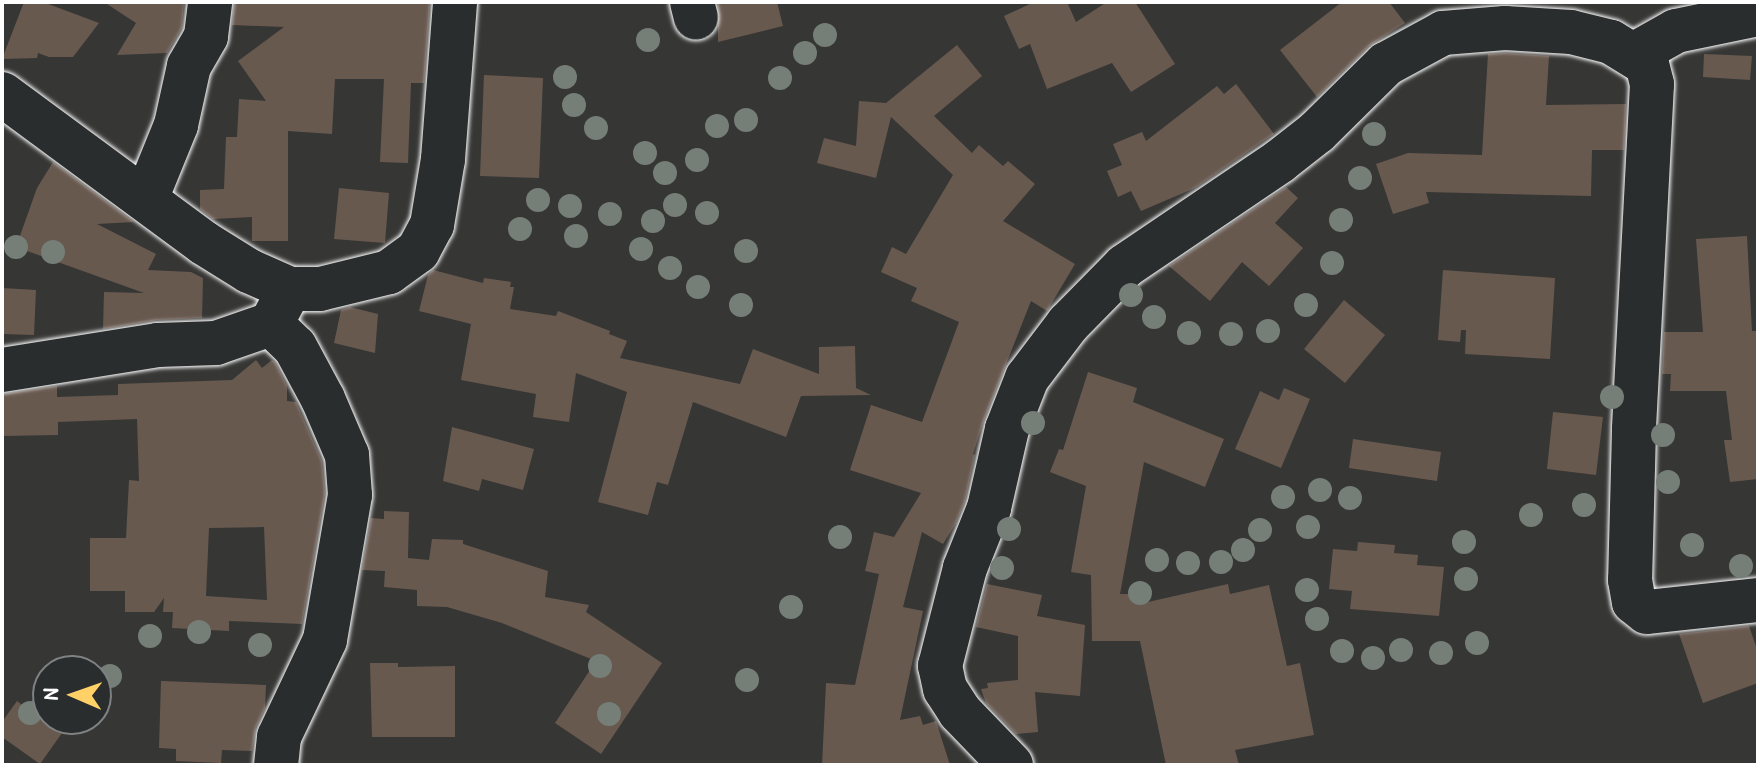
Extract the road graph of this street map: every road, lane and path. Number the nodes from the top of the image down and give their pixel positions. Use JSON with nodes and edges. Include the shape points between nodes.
{"nodes":[{"id":1,"x":210,"y":2,"type":"edge"},
{"id":2,"x":455,"y":2,"type":"edge"},
{"id":3,"x":1758,"y":14,"type":"edge"},
{"id":4,"x":1635,"y":54,"type":"junction"},
{"id":5,"x":2,"y":94,"type":"edge"},
{"id":6,"x":146,"y":199,"type":"junction"},
{"id":7,"x":280,"y":306,"type":"junction"},
{"id":8,"x":2,"y":370,"type":"edge"},
{"id":9,"x":1758,"y":600,"type":"edge"},
{"id":10,"x":276,"y":765,"type":"edge"},
{"id":11,"x":1011,"y":765,"type":"edge"}],
"edges":[{"from":1,"to":6,"type":"street","via":[[206,36],[189,66],[176,125]]},
{"from":2,"to":7,"type":"street","via":[[443,159],[432,225],[418,251],[389,272],[320,289]]},
{"from":3,"to":4,"type":"street","via":[[1676,31]]},
{"from":4,"to":9,"type":"street","via":[[1647,64],[1652,84],[1634,430],[1634,602],[1647,612]]},
{"from":4,"to":11,"type":"street","via":[[1571,32],[1505,28],[1443,33],[1386,64],[1317,132],[1125,266],[1068,324],[1027,378],[1007,429],[989,508],[965,568],[940,666],[945,689],[960,712]]},
{"from":5,"to":6,"type":"street"},
{"from":6,"to":7,"type":"street","via":[[249,271]]},
{"from":7,"to":8,"type":"street","via":[[216,343],[158,345]]},
{"from":7,"to":10,"type":"street","via":[[347,455],[350,495],[325,640],[279,737]]}]}
